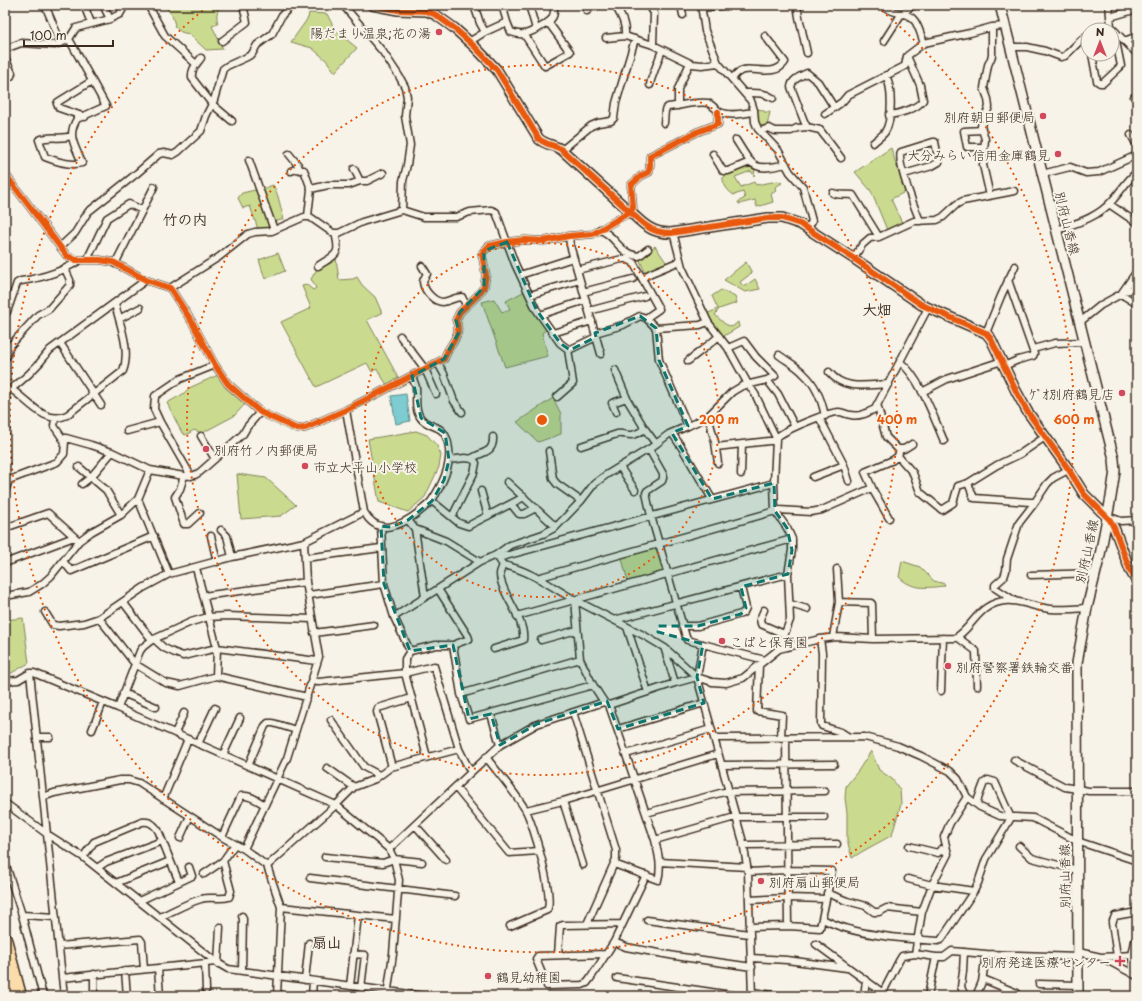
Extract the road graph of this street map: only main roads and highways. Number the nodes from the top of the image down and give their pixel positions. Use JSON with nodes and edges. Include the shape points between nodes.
{"nodes":[{"id":1,"x":5,"y":939,"type":"edge"},
{"id":2,"x":5,"y":974,"type":"edge"},
{"id":3,"x":9,"y":996,"type":"edge"},
{"id":4,"x":20,"y":996,"type":"edge"}],
"edges":[{"from":1,"to":4,"type":"highway"},
{"from":2,"to":3,"type":"highway"}]}
